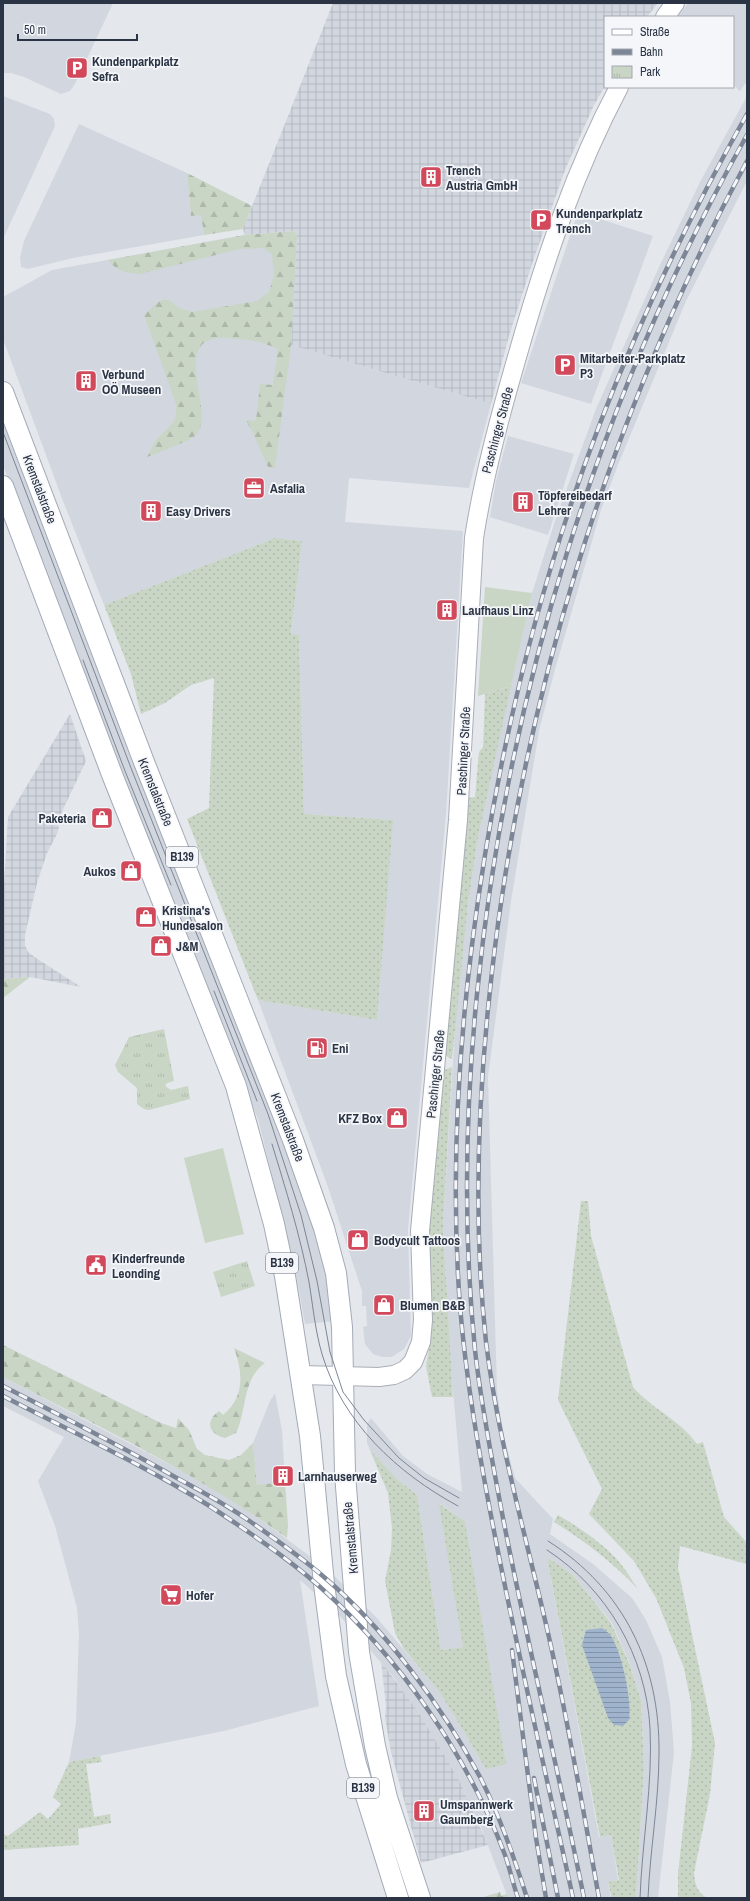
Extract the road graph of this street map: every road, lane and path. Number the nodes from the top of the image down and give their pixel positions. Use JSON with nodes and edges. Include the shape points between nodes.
{"nodes":[{"id":1,"x":675,"y":3,"type":"edge"},
{"id":2,"x":666,"y":16,"type":"edge"},
{"id":3,"x":619,"y":88,"type":"edge"},
{"id":4,"x":3,"y":392,"type":"edge"},
{"id":5,"x":3,"y":486,"type":"edge"},
{"id":6,"x":300,"y":1375,"type":"junction"},
{"id":7,"x":343,"y":1376,"type":"junction"},
{"id":8,"x":398,"y":1898,"type":"edge"},
{"id":9,"x":420,"y":1898,"type":"edge"}],
"edges":[{"from":1,"to":2,"type":"street"},
{"from":3,"to":7,"type":"street","name":"Paschinger Straße","via":[[584,158],[559,224],[505,399],[477,520],[458,820],[420,1230],[423,1320],[421,1342],[413,1362],[405,1370],[394,1375]]},
{"from":4,"to":7,"type":"main road","name":"Kremstalstraße","number":"B139","via":[[144,762],[311,1188],[336,1273],[342,1327]]},
{"from":5,"to":6,"type":"main road","number":"B139","via":[[113,777],[236,1086],[274,1224],[285,1276]]},
{"from":6,"to":7,"type":"street"},
{"from":6,"to":8,"type":"main road","number":"B139","via":[[310,1436],[324,1584],[336,1676],[358,1772]]},
{"from":7,"to":9,"type":"main road","name":"Kremstalstraße","number":"B139","via":[[344,1474],[359,1652],[387,1798]]}]}
